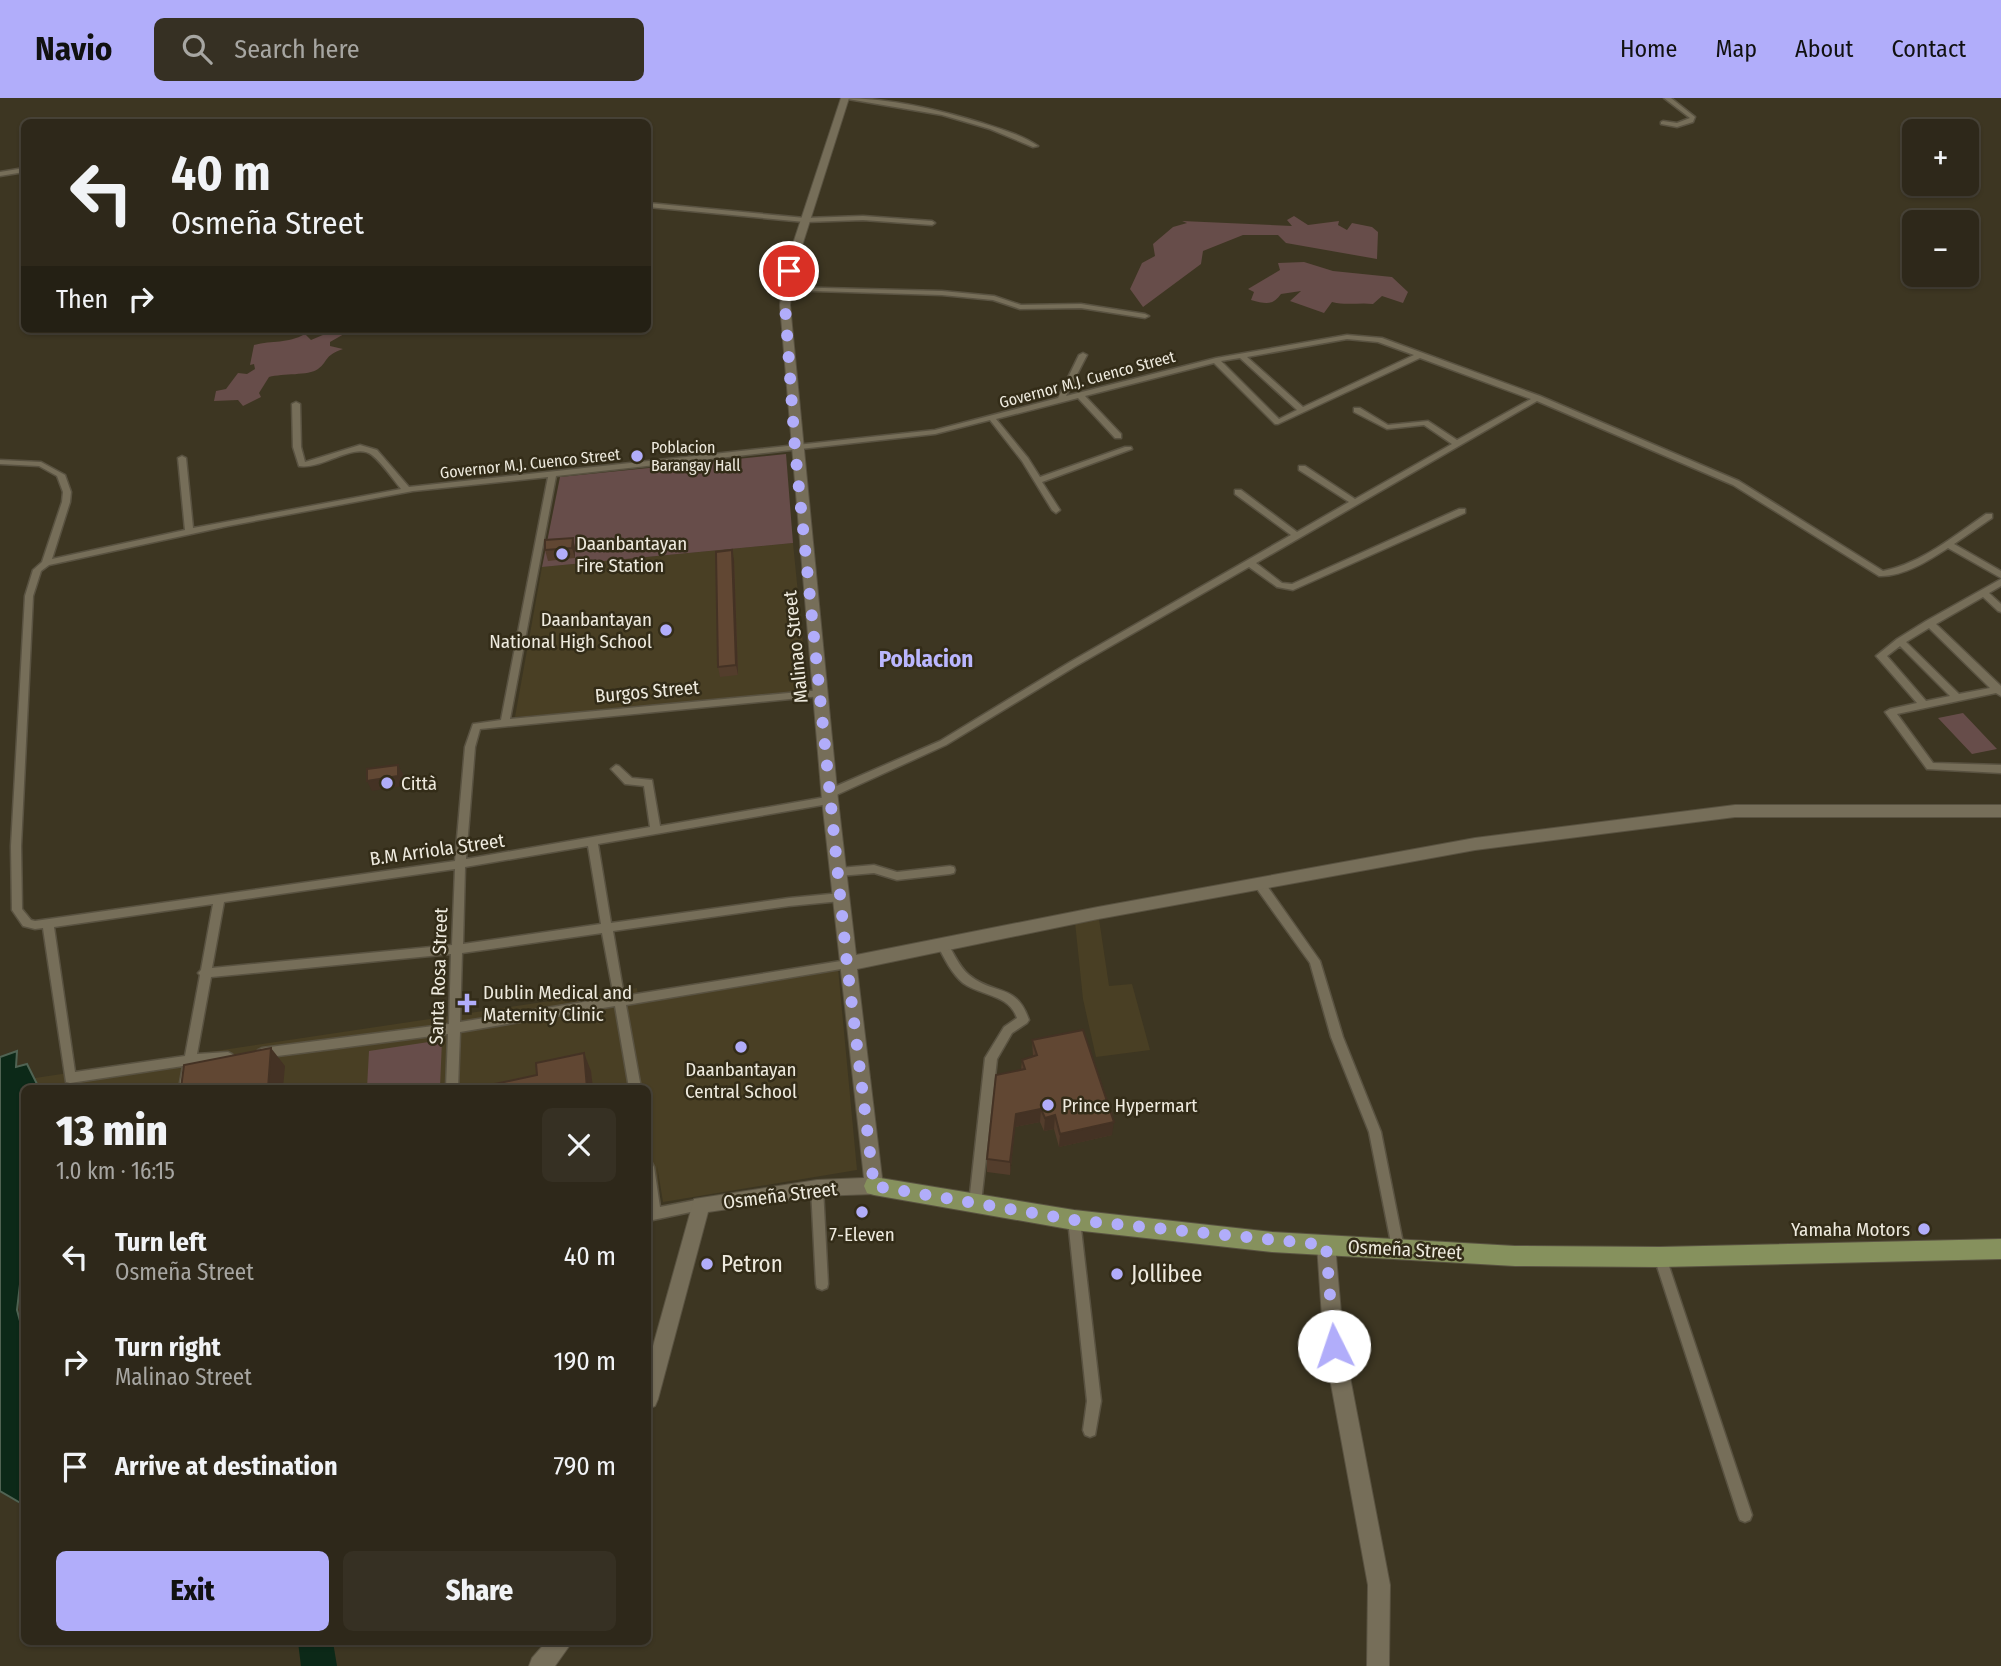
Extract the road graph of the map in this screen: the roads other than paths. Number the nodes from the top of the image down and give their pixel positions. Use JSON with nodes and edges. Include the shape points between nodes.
{"nodes":[{"id":1,"x":1667,"y":98,"type":"edge"},
{"id":2,"x":844,"y":102,"type":"edge"},
{"id":3,"x":1663,"y":124,"type":"dead end"},
{"id":4,"x":1035,"y":146,"type":"dead end"},
{"id":5,"x":21,"y":170,"type":"edge"},
{"id":6,"x":0,"y":174,"type":"edge"},
{"id":7,"x":651,"y":205,"type":"edge"},
{"id":8,"x":805,"y":220,"type":"junction"},
{"id":9,"x":932,"y":223,"type":"dead end"},
{"id":10,"x":785,"y":289,"type":"junction"},
{"id":11,"x":1145,"y":316,"type":"dead end"},
{"id":12,"x":1083,"y":355,"type":"dead end"},
{"id":13,"x":1242,"y":356,"type":"junction"},
{"id":14,"x":1418,"y":356,"type":"junction"},
{"id":15,"x":1216,"y":360,"type":"junction"},
{"id":16,"x":1081,"y":396,"type":"junction"},
{"id":17,"x":1537,"y":398,"type":"junction"},
{"id":18,"x":1060,"y":401,"type":"junction"},
{"id":19,"x":296,"y":404,"type":"dead end"},
{"id":20,"x":1303,"y":411,"type":"junction"},
{"id":21,"x":1357,"y":411,"type":"dead end"},
{"id":22,"x":992,"y":418,"type":"junction"},
{"id":23,"x":1118,"y":436,"type":"dead end"},
{"id":24,"x":1456,"y":443,"type":"junction"},
{"id":25,"x":795,"y":449,"type":"junction"},
{"id":26,"x":1128,"y":449,"type":"dead end"},
{"id":27,"x":183,"y":458,"type":"dead end"},
{"id":28,"x":0,"y":462,"type":"edge"},
{"id":29,"x":1302,"y":468,"type":"dead end"},
{"id":30,"x":552,"y":475,"type":"junction"},
{"id":31,"x":1039,"y":480,"type":"junction"},
{"id":32,"x":407,"y":490,"type":"junction"},
{"id":33,"x":1238,"y":492,"type":"dead end"},
{"id":34,"x":1356,"y":503,"type":"junction"},
{"id":35,"x":1056,"y":510,"type":"dead end"},
{"id":36,"x":1462,"y":511,"type":"dead end"},
{"id":37,"x":1989,"y":516,"type":"dead end"},
{"id":38,"x":188,"y":532,"type":"junction"},
{"id":39,"x":1297,"y":536,"type":"junction"},
{"id":40,"x":1947,"y":544,"type":"junction"},
{"id":41,"x":46,"y":563,"type":"junction"},
{"id":42,"x":1250,"y":563,"type":"junction"},
{"id":43,"x":2001,"y":575,"type":"edge"},
{"id":44,"x":2001,"y":582,"type":"edge"},
{"id":45,"x":1983,"y":592,"type":"junction"},
{"id":46,"x":2001,"y":609,"type":"edge"},
{"id":47,"x":1929,"y":623,"type":"junction"},
{"id":48,"x":1900,"y":641,"type":"junction"},
{"id":49,"x":2000,"y":690,"type":"edge"},
{"id":50,"x":821,"y":693,"type":"junction"},
{"id":51,"x":1957,"y":698,"type":"junction"},
{"id":52,"x":1924,"y":705,"type":"junction"},
{"id":53,"x":505,"y":722,"type":"junction"},
{"id":54,"x":476,"y":726,"type":"joint"},
{"id":55,"x":616,"y":769,"type":"dead end"},
{"id":56,"x":2001,"y":769,"type":"edge"},
{"id":57,"x":830,"y":797,"type":"junction"},
{"id":58,"x":2001,"y":811,"type":"edge"},
{"id":59,"x":656,"y":831,"type":"junction"},
{"id":60,"x":592,"y":842,"type":"junction"},
{"id":61,"x":460,"y":864,"type":"junction"},
{"id":62,"x":950,"y":870,"type":"dead end"},
{"id":63,"x":839,"y":872,"type":"junction"},
{"id":64,"x":1261,"y":886,"type":"junction"},
{"id":65,"x":841,"y":897,"type":"junction"},
{"id":66,"x":219,"y":899,"type":"junction"},
{"id":67,"x":48,"y":924,"type":"junction"},
{"id":68,"x":608,"y":928,"type":"junction"},
{"id":69,"x":943,"y":946,"type":"junction"},
{"id":70,"x":456,"y":948,"type":"junction"},
{"id":71,"x":847,"y":964,"type":"junction"},
{"id":72,"x":204,"y":973,"type":"junction"},
{"id":73,"x":620,"y":999,"type":"junction"},
{"id":74,"x":454,"y":1028,"type":"junction"},
{"id":75,"x":253,"y":1054,"type":"edge"},
{"id":76,"x":240,"y":1056,"type":"edge"},
{"id":77,"x":188,"y":1060,"type":"junction"},
{"id":78,"x":185,"y":1085,"type":"edge"},
{"id":79,"x":452,"y":1085,"type":"edge"},
{"id":80,"x":634,"y":1085,"type":"edge"},
{"id":81,"x":874,"y":1186,"type":"junction"},
{"id":82,"x":817,"y":1188,"type":"junction"},
{"id":83,"x":975,"y":1203,"type":"junction"},
{"id":84,"x":701,"y":1205,"type":"junction"},
{"id":85,"x":651,"y":1215,"type":"edge"},
{"id":86,"x":1074,"y":1220,"type":"junction"},
{"id":87,"x":1326,"y":1245,"type":"junction"},
{"id":88,"x":1398,"y":1248,"type":"junction"},
{"id":89,"x":2001,"y":1249,"type":"edge"},
{"id":90,"x":1660,"y":1257,"type":"junction"},
{"id":91,"x":822,"y":1284,"type":"dead end"},
{"id":92,"x":651,"y":1388,"type":"edge"},
{"id":93,"x":1090,"y":1430,"type":"dead end"},
{"id":94,"x":1745,"y":1515,"type":"dead end"},
{"id":95,"x":558,"y":1645,"type":"edge"},
{"id":96,"x":540,"y":1666,"type":"edge"},
{"id":97,"x":1378,"y":1666,"type":"edge"}],
"edges":[{"from":1,"to":3,"type":"street","via":[[1693,118],[1677,125]]},
{"from":2,"to":4,"type":"street","via":[[890,101],[1006,133]]},
{"from":2,"to":8,"type":"main road","name":"Malinao Street"},
{"from":5,"to":6,"type":"street"},
{"from":7,"to":8,"type":"street"},
{"from":8,"to":9,"type":"street"},
{"from":8,"to":10,"type":"main road","name":"Malinao Street"},
{"from":10,"to":11,"type":"street","via":[[942,293],[994,298],[1020,307],[1081,306]]},
{"from":10,"to":25,"type":"main road","name":"Malinao Street"},
{"from":12,"to":18,"type":"street"},
{"from":13,"to":14,"type":"street","name":"Governor M.J. Cuenco Street","via":[[1363,336]]},
{"from":13,"to":15,"type":"street","name":"Governor M.J. Cuenco Street"},
{"from":13,"to":20,"type":"street"},
{"from":14,"to":17,"type":"street"},
{"from":14,"to":20,"type":"street"},
{"from":15,"to":16,"type":"street","name":"Governor M.J. Cuenco Street"},
{"from":15,"to":20,"type":"street","via":[[1273,420]]},
{"from":16,"to":18,"type":"street","name":"Governor M.J. Cuenco Street"},
{"from":16,"to":23,"type":"street"},
{"from":17,"to":24,"type":"street","name":"B.M Arriola Street"},
{"from":17,"to":40,"type":"street","via":[[1736,483],[1882,574]]},
{"from":18,"to":22,"type":"street","name":"Governor M.J. Cuenco Street"},
{"from":19,"to":32,"type":"street","via":[[302,464],[360,447],[374,452]]},
{"from":21,"to":24,"type":"street","via":[[1387,427],[1424,423]]},
{"from":22,"to":25,"type":"street","name":"Governor M.J. Cuenco Street","via":[[935,432]]},
{"from":22,"to":31,"type":"street"},
{"from":24,"to":34,"type":"street","name":"B.M Arriola Street"},
{"from":25,"to":30,"type":"street","name":"Governor M.J. Cuenco Street"},
{"from":25,"to":50,"type":"main road","name":"Malinao Street"},
{"from":26,"to":31,"type":"street"},
{"from":27,"to":38,"type":"street"},
{"from":28,"to":41,"type":"street","via":[[41,464],[61,475],[67,492]]},
{"from":29,"to":34,"type":"street"},
{"from":30,"to":32,"type":"street","name":"Governor M.J. Cuenco Street"},
{"from":30,"to":53,"type":"street"},
{"from":31,"to":35,"type":"street"},
{"from":32,"to":38,"type":"street","name":"Governor M.J. Cuenco Street"},
{"from":33,"to":39,"type":"street"},
{"from":34,"to":39,"type":"street","name":"B.M Arriola Street"},
{"from":36,"to":42,"type":"street","via":[[1293,586],[1280,585]]},
{"from":37,"to":40,"type":"street"},
{"from":38,"to":41,"type":"street","name":"Governor M.J. Cuenco Street"},
{"from":39,"to":42,"type":"street","name":"B.M Arriola Street"},
{"from":40,"to":43,"type":"street"},
{"from":41,"to":67,"type":"street","via":[[37,570],[29,596],[16,846],[17,910],[26,923]]},
{"from":42,"to":57,"type":"street","name":"B.M Arriola Street","via":[[943,743]]},
{"from":44,"to":45,"type":"street"},
{"from":45,"to":46,"type":"street"},
{"from":45,"to":47,"type":"street"},
{"from":47,"to":48,"type":"street"},
{"from":47,"to":49,"type":"street"},
{"from":48,"to":51,"type":"street"},
{"from":48,"to":52,"type":"street","via":[[1881,656]]},
{"from":49,"to":51,"type":"street"},
{"from":50,"to":53,"type":"street","name":"Burgos Street"},
{"from":50,"to":57,"type":"main road","name":"Malinao Street"},
{"from":51,"to":52,"type":"street"},
{"from":52,"to":56,"type":"street","via":[[1890,712],[1930,765]]},
{"from":53,"to":54,"type":"street","name":"Burgos Street"},
{"from":54,"to":61,"type":"street","name":"Santa Rosa Street","via":[[470,747]]},
{"from":55,"to":59,"type":"street","via":[[629,781],[648,783]]},
{"from":57,"to":59,"type":"street","name":"B.M Arriola Street"},
{"from":57,"to":63,"type":"main road","name":"Malinao Street"},
{"from":58,"to":64,"type":"main road","via":[[1719,812],[1475,844]]},
{"from":59,"to":60,"type":"street","name":"B.M Arriola Street"},
{"from":60,"to":61,"type":"street","name":"B.M Arriola Street"},
{"from":60,"to":68,"type":"street"},
{"from":61,"to":66,"type":"street","name":"B.M Arriola Street"},
{"from":61,"to":70,"type":"street","name":"Santa Rosa Street"},
{"from":62,"to":63,"type":"street","via":[[897,877],[874,869]]},
{"from":63,"to":65,"type":"main road","name":"Malinao Street"},
{"from":64,"to":69,"type":"main road","via":[[1098,913]]},
{"from":64,"to":88,"type":"street","via":[[1320,973],[1337,1037],[1375,1132]]},
{"from":65,"to":68,"type":"street"},
{"from":65,"to":71,"type":"main road","name":"Malinao Street"},
{"from":66,"to":67,"type":"street","name":"B.M Arriola Street"},
{"from":66,"to":72,"type":"street"},
{"from":67,"to":77,"type":"street","via":[[70,1078]]},
{"from":68,"to":70,"type":"street"},
{"from":68,"to":73,"type":"street"},
{"from":69,"to":71,"type":"main road"},
{"from":69,"to":83,"type":"street","via":[[968,981],[1010,997],[1021,1009],[1023,1020],[1008,1030],[991,1058]]},
{"from":70,"to":72,"type":"street"},
{"from":70,"to":74,"type":"street","name":"Santa Rosa Street"},
{"from":71,"to":73,"type":"street"},
{"from":71,"to":81,"type":"main road","name":"Malinao Street"},
{"from":72,"to":77,"type":"street"},
{"from":73,"to":74,"type":"street"},
{"from":73,"to":80,"type":"street"},
{"from":74,"to":75,"type":"street"},
{"from":74,"to":79,"type":"street","name":"Santa Rosa Street"},
{"from":76,"to":77,"type":"street"},
{"from":77,"to":78,"type":"street"},
{"from":81,"to":82,"type":"main road","name":"Osmeña Street"},
{"from":81,"to":83,"type":"main road","name":"Osmeña Street"},
{"from":82,"to":84,"type":"main road","name":"Osmeña Street"},
{"from":82,"to":91,"type":"street"},
{"from":83,"to":86,"type":"main road","name":"Osmeña Street"},
{"from":84,"to":85,"type":"street","name":"Osmeña Street"},
{"from":84,"to":92,"type":"main road"},
{"from":86,"to":87,"type":"main road","name":"Osmeña Street"},
{"from":86,"to":93,"type":"street","via":[[1094,1401]]},
{"from":87,"to":88,"type":"main road","name":"Osmeña Street"},
{"from":87,"to":97,"type":"main road","via":[[1334,1346],[1379,1585]]},
{"from":88,"to":90,"type":"main road","name":"Osmeña Street","via":[[1515,1256]]},
{"from":89,"to":90,"type":"main road","name":"Osmeña Street"},
{"from":90,"to":94,"type":"street"},
{"from":95,"to":96,"type":"main road"}]}
